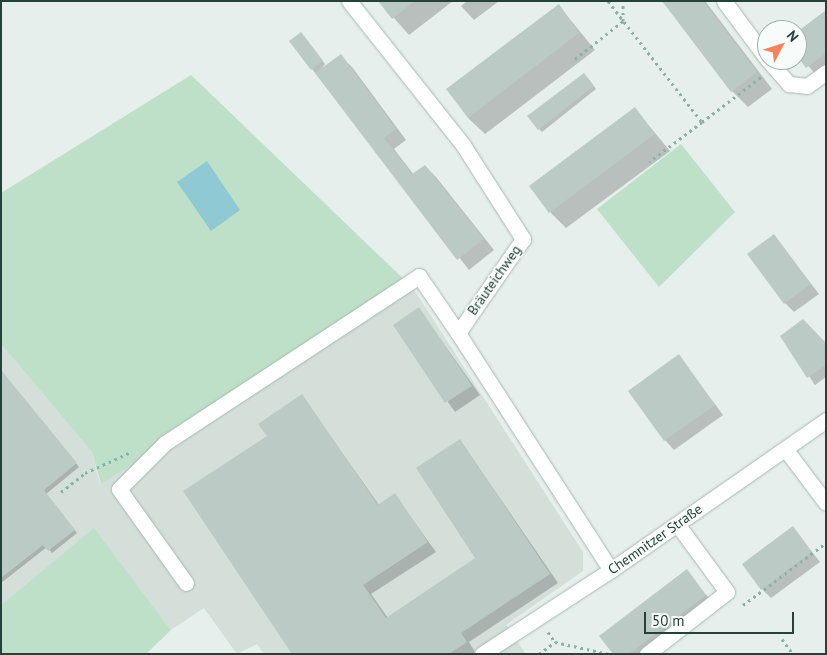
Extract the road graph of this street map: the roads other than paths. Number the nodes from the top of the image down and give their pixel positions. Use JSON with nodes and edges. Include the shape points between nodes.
{"nodes":[{"id":1,"x":349,"y":1,"type":"edge"},
{"id":2,"x":724,"y":1,"type":"edge"},
{"id":3,"x":757,"y":46,"type":"edge"},
{"id":4,"x":776,"y":70,"type":"edge"},
{"id":5,"x":826,"y":72,"type":"edge"},
{"id":6,"x":458,"y":333,"type":"junction"},
{"id":7,"x":826,"y":420,"type":"edge"},
{"id":8,"x":786,"y":450,"type":"junction"},
{"id":9,"x":826,"y":503,"type":"edge"},
{"id":10,"x":676,"y":524,"type":"junction"},
{"id":11,"x":611,"y":570,"type":"junction"},
{"id":12,"x":186,"y":583,"type":"dead end"},
{"id":13,"x":482,"y":654,"type":"edge"},
{"id":14,"x":647,"y":654,"type":"edge"}],
"edges":[{"from":1,"to":6,"type":"street","name":"Bräuteichweg","via":[[463,145],[523,239]]},
{"from":2,"to":3,"type":"street"},
{"from":4,"to":5,"type":"street","via":[[789,84],[807,86]]},
{"from":6,"to":11,"type":"street"},
{"from":6,"to":12,"type":"street","via":[[419,276],[165,443],[119,489]]},
{"from":7,"to":8,"type":"street","name":"Chemnitzer Straße"},
{"from":8,"to":9,"type":"street"},
{"from":8,"to":10,"type":"street","name":"Chemnitzer Straße"},
{"from":10,"to":11,"type":"street","name":"Chemnitzer Straße"},
{"from":10,"to":14,"type":"street","via":[[727,592]]},
{"from":11,"to":13,"type":"street","name":"Chemnitzer Straße"}]}
